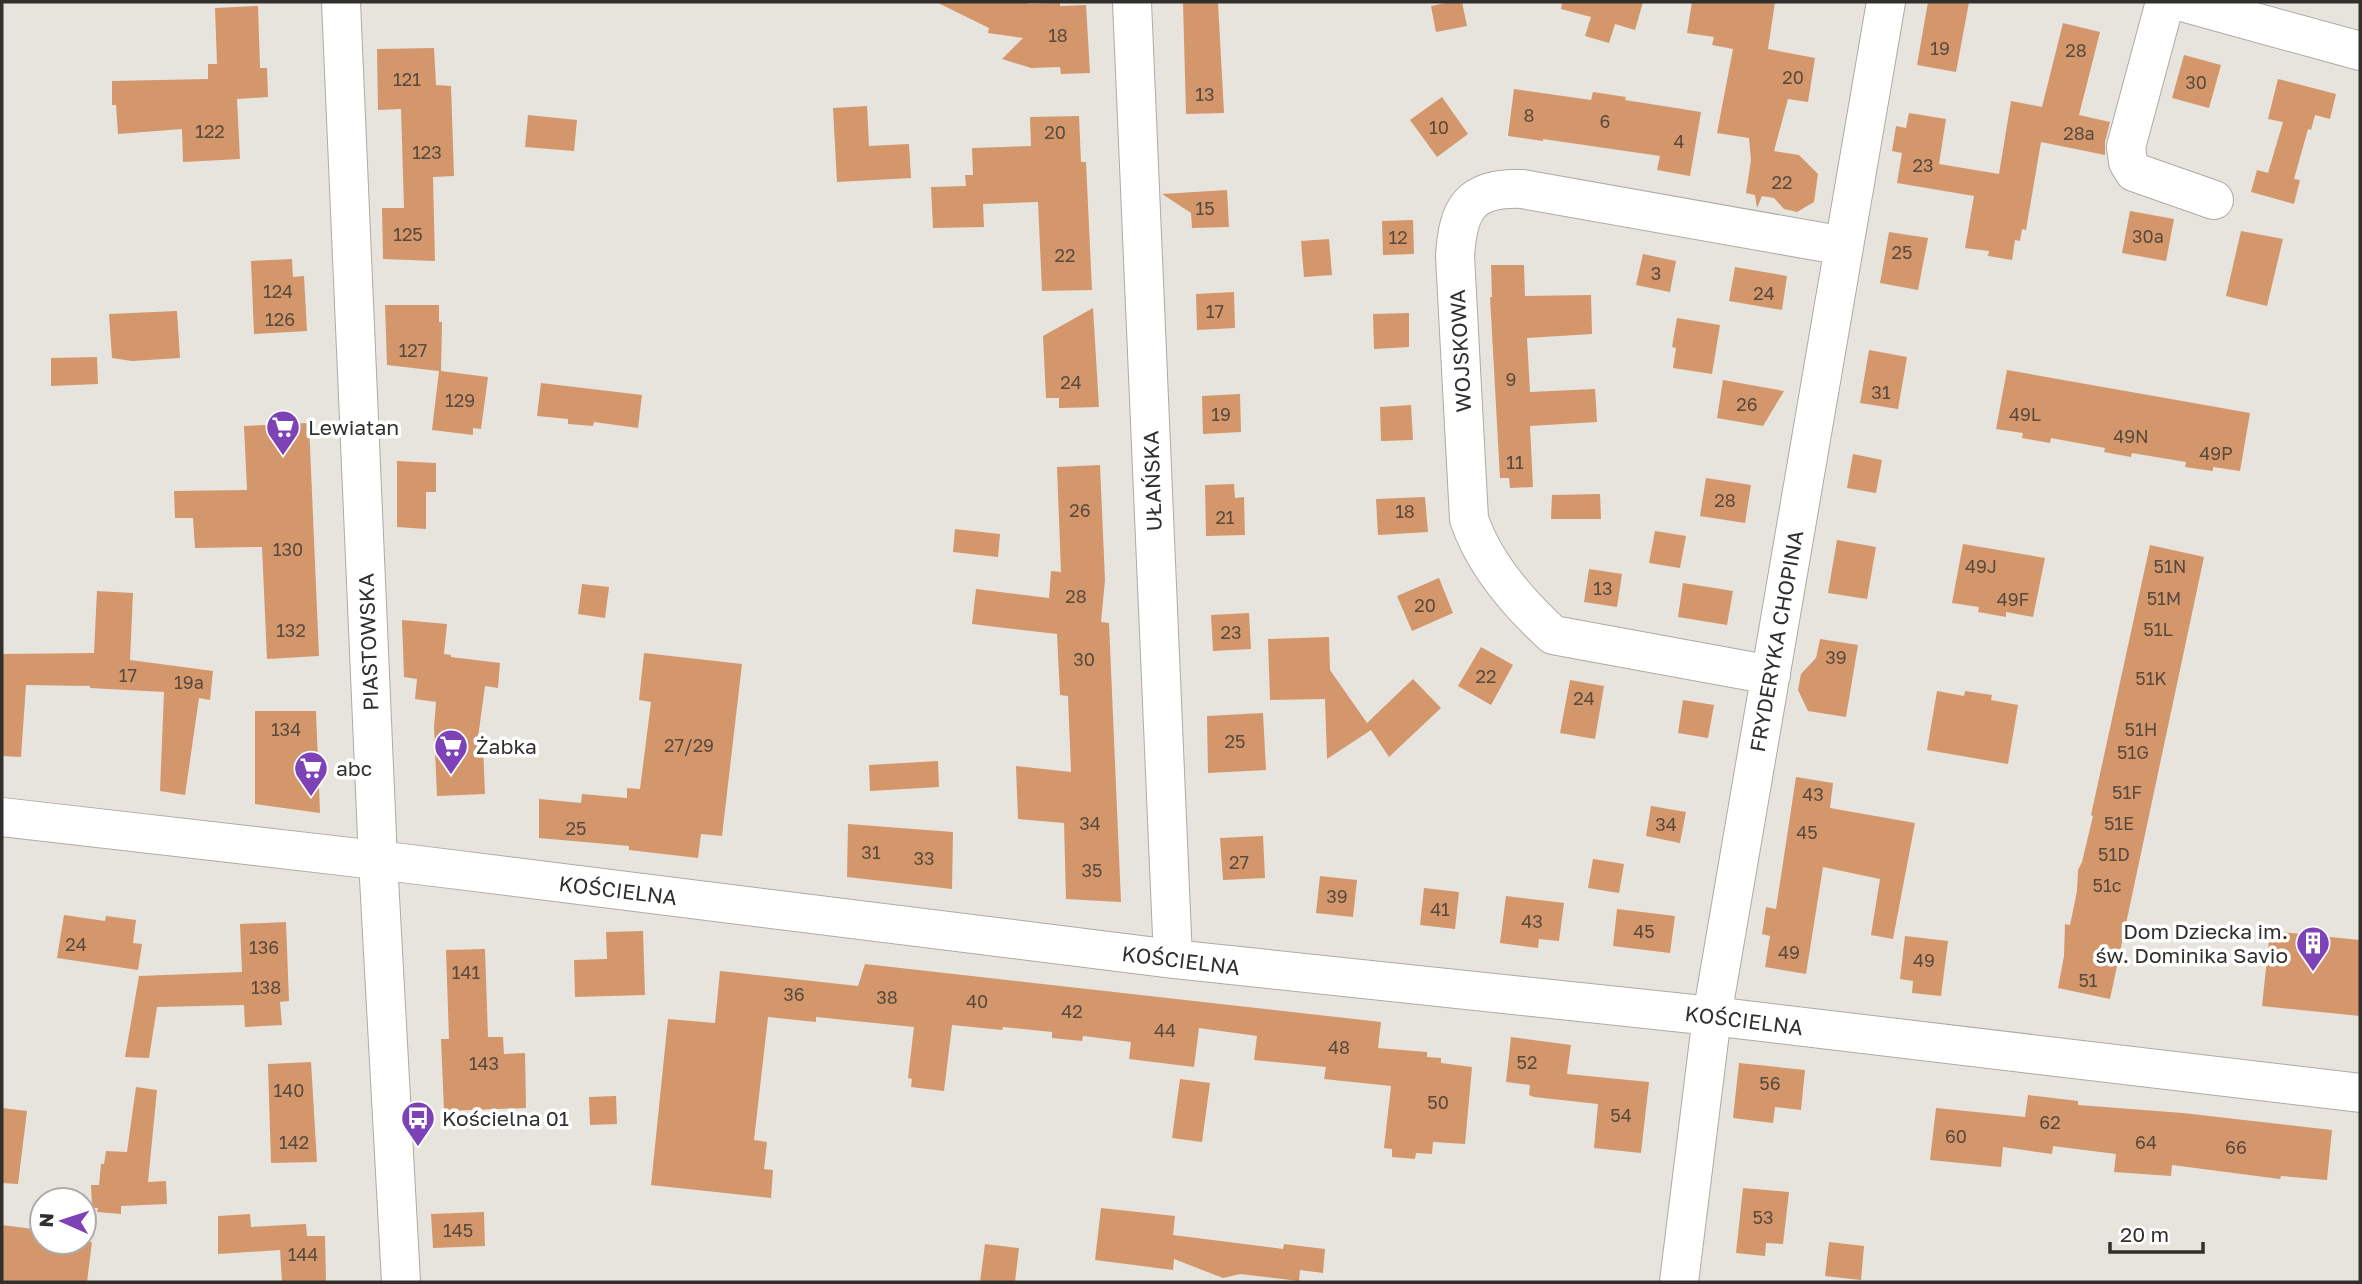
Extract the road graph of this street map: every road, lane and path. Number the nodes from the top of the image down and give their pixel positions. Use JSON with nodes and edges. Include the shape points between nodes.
{"nodes":[{"id":1,"x":341,"y":2,"type":"edge"},
{"id":2,"x":1132,"y":2,"type":"edge"},
{"id":3,"x":1886,"y":2,"type":"edge"},
{"id":4,"x":2165,"y":2,"type":"edge"},
{"id":5,"x":2182,"y":2,"type":"edge"},
{"id":6,"x":2360,"y":51,"type":"edge"},
{"id":7,"x":2214,"y":200,"type":"dead end"},
{"id":8,"x":1844,"y":246,"type":"junction"},
{"id":9,"x":1771,"y":675,"type":"junction"},
{"id":10,"x":2,"y":817,"type":"edge"},
{"id":11,"x":378,"y":860,"type":"junction"},
{"id":12,"x":1173,"y":959,"type":"junction"},
{"id":13,"x":1712,"y":1016,"type":"junction"},
{"id":14,"x":2360,"y":1093,"type":"edge"},
{"id":15,"x":401,"y":1282,"type":"edge"},
{"id":16,"x":1679,"y":1282,"type":"edge"}],
"edges":[{"from":1,"to":11,"type":"street","name":"PIASTOWSKA"},
{"from":2,"to":12,"type":"street","name":"UŁAŃSKA"},
{"from":3,"to":8,"type":"street","name":"FRYDERYKA CHOPINA"},
{"from":4,"to":7,"type":"street","via":[[2126,147],[2129,162],[2134,172]]},
{"from":5,"to":6,"type":"street"},
{"from":8,"to":9,"type":"street","name":"FRYDERYKA CHOPINA"},
{"from":8,"to":9,"type":"street","name":"WOJSKOWA","via":[[1503,188],[1469,204],[1456,231],[1469,519],[1491,564],[1553,635]]},
{"from":9,"to":13,"type":"street","name":"FRYDERYKA CHOPINA"},
{"from":10,"to":11,"type":"street","name":"KOŚCIELNA"},
{"from":11,"to":12,"type":"street","name":"KOŚCIELNA"},
{"from":11,"to":15,"type":"street","name":"PIASTOWSKA"},
{"from":12,"to":13,"type":"street","name":"KOŚCIELNA"},
{"from":13,"to":14,"type":"street","name":"KOŚCIELNA"},
{"from":13,"to":16,"type":"street","name":"FRYDERYKA CHOPINA"}]}
